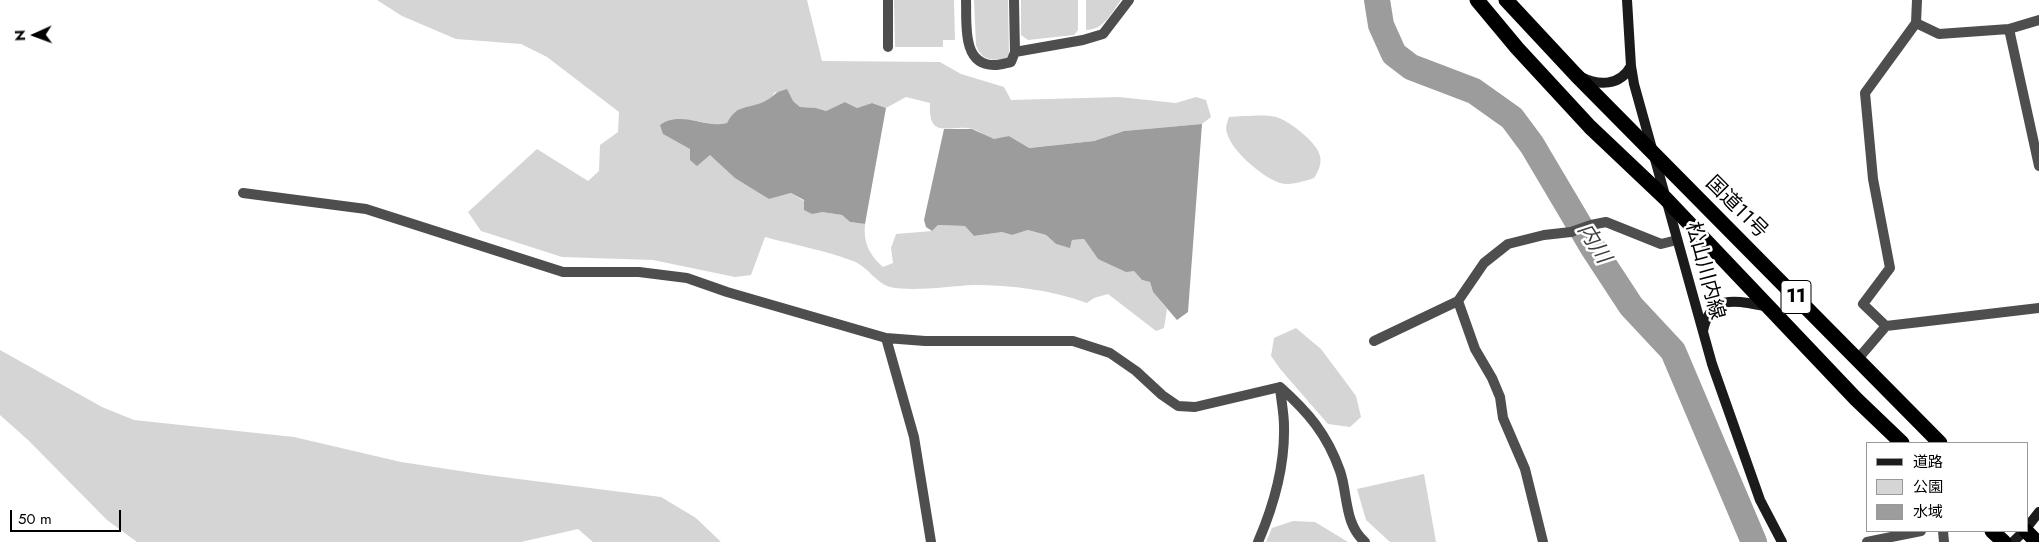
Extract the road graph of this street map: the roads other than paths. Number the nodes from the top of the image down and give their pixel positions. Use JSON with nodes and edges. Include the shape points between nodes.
{"nodes":[{"id":1,"x":888,"y":0,"type":"edge"},
{"id":2,"x":966,"y":0,"type":"edge"},
{"id":3,"x":1014,"y":0,"type":"edge"},
{"id":4,"x":1129,"y":0,"type":"edge"},
{"id":5,"x":1477,"y":0,"type":"edge"},
{"id":6,"x":1506,"y":0,"type":"edge"},
{"id":7,"x":1627,"y":0,"type":"edge"},
{"id":8,"x":1917,"y":0,"type":"edge"},
{"id":9,"x":2039,"y":20,"type":"edge"},
{"id":10,"x":1916,"y":22,"type":"junction"},
{"id":11,"x":2008,"y":29,"type":"junction"},
{"id":12,"x":888,"y":47,"type":"dead end"},
{"id":13,"x":1015,"y":52,"type":"junction"},
{"id":14,"x":1631,"y":66,"type":"junction"},
{"id":15,"x":1576,"y":75,"type":"junction"},
{"id":16,"x":1652,"y":152,"type":"junction"},
{"id":17,"x":2039,"y":166,"type":"edge"},
{"id":18,"x":243,"y":193,"type":"dead end"},
{"id":19,"x":1666,"y":199,"type":"junction"},
{"id":20,"x":1677,"y":240,"type":"junction"},
{"id":21,"x":1458,"y":300,"type":"junction"},
{"id":22,"x":1770,"y":308,"type":"junction"},
{"id":23,"x":2039,"y":308,"type":"edge"},
{"id":24,"x":1886,"y":326,"type":"junction"},
{"id":25,"x":1703,"y":334,"type":"junction"},
{"id":26,"x":886,"y":338,"type":"junction"},
{"id":27,"x":1374,"y":341,"type":"dead end"},
{"id":28,"x":1857,"y":360,"type":"junction"},
{"id":29,"x":1280,"y":387,"type":"junction"},
{"id":30,"x":1901,"y":442,"type":"edge"},
{"id":31,"x":1939,"y":442,"type":"edge"},
{"id":32,"x":2039,"y":512,"type":"edge"},
{"id":33,"x":2029,"y":525,"type":"edge"},
{"id":34,"x":1915,"y":532,"type":"edge"},
{"id":35,"x":1993,"y":532,"type":"edge"},
{"id":36,"x":2024,"y":532,"type":"edge"},
{"id":37,"x":2026,"y":532,"type":"edge"},
{"id":38,"x":932,"y":542,"type":"edge"},
{"id":39,"x":1258,"y":542,"type":"edge"},
{"id":40,"x":1364,"y":542,"type":"edge"},
{"id":41,"x":1542,"y":542,"type":"edge"},
{"id":42,"x":1782,"y":542,"type":"edge"},
{"id":43,"x":1867,"y":542,"type":"edge"},
{"id":44,"x":2004,"y":542,"type":"edge"},
{"id":45,"x":2012,"y":542,"type":"edge"},
{"id":46,"x":2037,"y":542,"type":"edge"}],
"edges":[{"from":1,"to":12,"type":"street"},
{"from":2,"to":13,"type":"street","via":[[967,40],[972,53],[982,62],[994,66],[1010,62]]},
{"from":3,"to":13,"type":"street"},
{"from":4,"to":13,"type":"street","via":[[1103,34]]},
{"from":5,"to":19,"type":"highway","number":"11","via":[[1516,48],[1590,127]]},
{"from":6,"to":15,"type":"highway","name":"国道11号","number":"11"},
{"from":7,"to":14,"type":"main road","name":"松山川内線"},
{"from":8,"to":10,"type":"street"},
{"from":9,"to":11,"type":"street"},
{"from":10,"to":11,"type":"street","via":[[1939,34]]},
{"from":10,"to":24,"type":"street","via":[[1865,94],[1872,179],[1890,268],[1862,304]]},
{"from":11,"to":17,"type":"street"},
{"from":14,"to":15,"type":"main road","via":[[1627,74],[1610,82],[1594,82]]},
{"from":14,"to":16,"type":"main road","name":"松山川内線"},
{"from":15,"to":16,"type":"highway","name":"国道11号","number":"11"},
{"from":16,"to":19,"type":"main road","name":"松山川内線"},
{"from":16,"to":28,"type":"highway","name":"国道11号","number":"11"},
{"from":18,"to":26,"type":"street","via":[[366,208],[563,272],[639,272],[688,278]]},
{"from":19,"to":20,"type":"main road","name":"松山川内線"},
{"from":19,"to":22,"type":"highway","number":"11"},
{"from":20,"to":21,"type":"street","via":[[1661,244],[1606,222],[1508,244],[1484,263]]},
{"from":20,"to":25,"type":"main road","name":"松山川内線"},
{"from":21,"to":27,"type":"street"},
{"from":21,"to":41,"type":"street","via":[[1475,349],[1500,397],[1502,418],[1525,469]]},
{"from":22,"to":25,"type":"main road","via":[[1733,300],[1723,303],[1705,321]]},
{"from":22,"to":30,"type":"highway","number":"11"},
{"from":23,"to":24,"type":"street"},
{"from":24,"to":28,"type":"street"},
{"from":25,"to":42,"type":"main road","name":"松山川内線","via":[[1760,500]]},
{"from":26,"to":29,"type":"street","via":[[1074,341],[1110,353],[1178,406],[1195,407]]},
{"from":26,"to":38,"type":"street","via":[[914,437]]},
{"from":28,"to":31,"type":"highway","name":"国道11号","number":"11"},
{"from":29,"to":39,"type":"street","via":[[1284,426],[1280,477]]},
{"from":29,"to":40,"type":"street","via":[[1306,411],[1327,441],[1340,472],[1349,517]]},
{"from":32,"to":33,"type":"main road"},
{"from":34,"to":43,"type":"street"},
{"from":35,"to":44,"type":"highway"},
{"from":36,"to":45,"type":"main road"},
{"from":37,"to":46,"type":"highway"}]}
